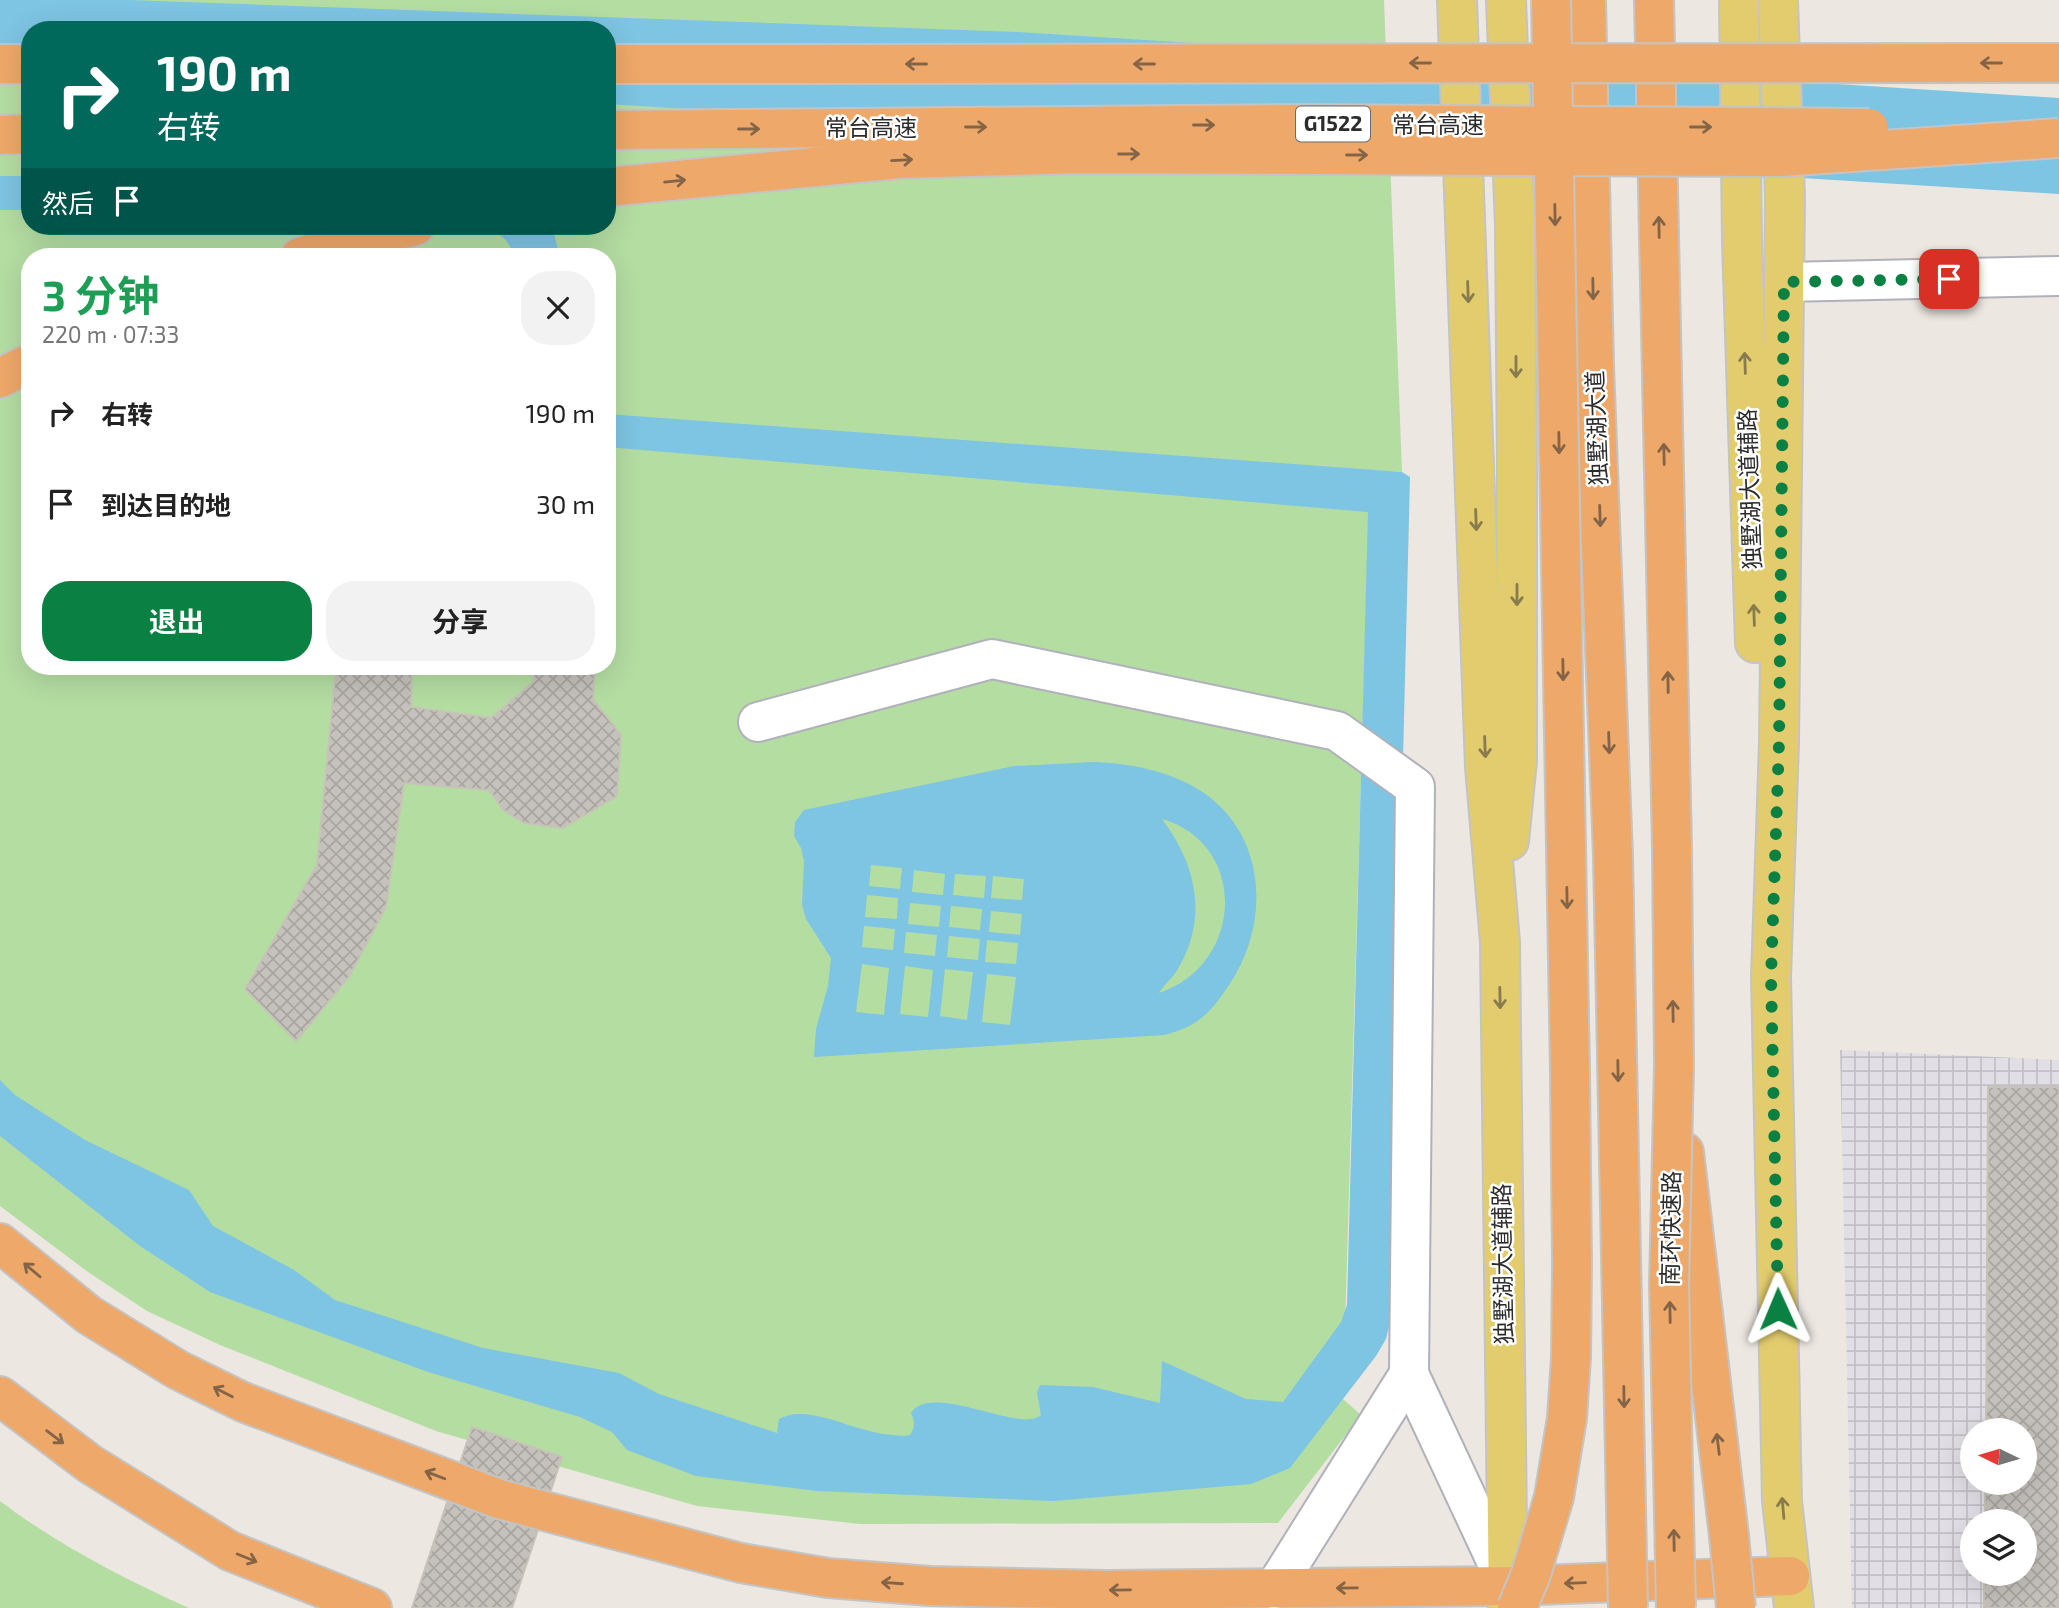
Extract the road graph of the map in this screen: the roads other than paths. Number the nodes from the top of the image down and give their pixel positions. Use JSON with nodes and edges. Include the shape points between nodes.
{"nodes":[{"id":1,"x":1551,"y":0,"type":"edge"},
{"id":2,"x":1586,"y":0,"type":"edge"},
{"id":3,"x":1654,"y":0,"type":"edge"},
{"id":4,"x":1739,"y":0,"type":"edge"},
{"id":5,"x":1778,"y":0,"type":"edge"},
{"id":6,"x":1458,"y":12,"type":"edge"},
{"id":7,"x":1506,"y":14,"type":"edge"},
{"id":8,"x":2059,"y":63,"type":"edge"},
{"id":9,"x":0,"y":64,"type":"edge"},
{"id":10,"x":21,"y":64,"type":"edge"},
{"id":11,"x":616,"y":64,"type":"edge"},
{"id":12,"x":2059,"y":129,"type":"edge"},
{"id":13,"x":616,"y":130,"type":"edge"},
{"id":14,"x":21,"y":134,"type":"edge"},
{"id":15,"x":0,"y":135,"type":"edge"},
{"id":16,"x":2059,"y":138,"type":"edge"},
{"id":17,"x":616,"y":186,"type":"edge"},
{"id":18,"x":379,"y":235,"type":"edge"},
{"id":19,"x":328,"y":248,"type":"edge"},
{"id":20,"x":2059,"y":276,"type":"edge"},
{"id":21,"x":1784,"y":282,"type":"junction"},
{"id":22,"x":21,"y":368,"type":"edge"},
{"id":23,"x":0,"y":378,"type":"edge"},
{"id":24,"x":758,"y":722,"type":"dead end"},
{"id":25,"x":1613,"y":856,"type":"joint"},
{"id":26,"x":1500,"y":942,"type":"junction"},
{"id":27,"x":1771,"y":977,"type":"junction"},
{"id":28,"x":1674,"y":1065,"type":"junction"},
{"id":29,"x":0,"y":1243,"type":"edge"},
{"id":30,"x":1409,"y":1374,"type":"junction"},
{"id":31,"x":0,"y":1396,"type":"edge"},
{"id":32,"x":1729,"y":1536,"type":"junction"},
{"id":33,"x":1274,"y":1589,"type":"junction"},
{"id":34,"x":1792,"y":1592,"type":"edge"},
{"id":35,"x":1511,"y":1601,"type":"edge"},
{"id":36,"x":372,"y":1608,"type":"edge"},
{"id":37,"x":1628,"y":1608,"type":"edge"},
{"id":38,"x":1676,"y":1608,"type":"edge"},
{"id":39,"x":1728,"y":1608,"type":"edge"},
{"id":40,"x":1736,"y":1608,"type":"edge"}],
"edges":[{"from":1,"to":35,"type":"highway","one_way":true,"bridge":true,"via":[[1571,1344],[1567,1418],[1554,1497],[1540,1549]]},
{"from":2,"to":25,"type":"highway","name":"独墅湖大道","one_way":true,"bridge":true,"via":[[1594,366]]},
{"from":28,"to":3,"type":"highway","name":"南环快速路","one_way":true,"bridge":true},
{"from":27,"to":4,"type":"main road","name":"独墅湖大道辅路","one_way":true,"bridge":true,"via":[[1759,761]]},
{"from":5,"to":21,"type":"main road","name":"独墅湖大道辅路","bridge":true},
{"from":6,"to":26,"type":"main road","name":"独墅湖大道辅路","one_way":true,"bridge":true,"via":[[1485,767]]},
{"from":7,"to":26,"type":"main road","name":"独墅湖大道辅路","one_way":true,"bridge":true,"via":[[1515,225],[1517,761]]},
{"from":8,"to":11,"type":"highway","one_way":true,"bridge":true},
{"from":9,"to":10,"type":"highway"},
{"from":13,"to":12,"type":"highway","name":"常台高速","number":"G1522","one_way":true,"bridge":true,"via":[[1306,124]]},
{"from":14,"to":15,"type":"highway"},
{"from":17,"to":16,"type":"highway","one_way":true,"bridge":true,"via":[[899,159],[1080,154],[1780,157]]},
{"from":18,"to":19,"type":"highway"},
{"from":20,"to":21,"type":"street"},
{"from":21,"to":27,"type":"main road","name":"独墅湖大道辅路","via":[[1779,743]]},
{"from":22,"to":23,"type":"highway"},
{"from":24,"to":30,"type":"street","via":[[992,659],[1337,731],[1416,787]]},
{"from":25,"to":37,"type":"highway","name":"南环快速路","one_way":true,"bridge":true},
{"from":26,"to":35,"type":"main road","name":"独墅湖大道辅路","one_way":true},
{"from":34,"to":27,"type":"main road","name":"独墅湖大道辅路","one_way":true,"via":[[1782,1501]]},
{"from":32,"to":28,"type":"highway","one_way":true,"bridge":true},
{"from":38,"to":28,"type":"highway","name":"南环快速路","one_way":true,"bridge":true,"via":[[1669,1286]]},
{"from":33,"to":29,"type":"highway","one_way":true,"via":[[1066,1590],[828,1578],[741,1563],[499,1499],[243,1402],[178,1370],[89,1315]]},
{"from":30,"to":33,"type":"street"},
{"from":30,"to":35,"type":"street"},
{"from":31,"to":36,"type":"highway","one_way":true,"via":[[90,1464],[230,1551]]},
{"from":32,"to":39,"type":"highway","bridge":true},
{"from":32,"to":40,"type":"highway","bridge":true},
{"from":35,"to":33,"type":"highway","one_way":true},
{"from":34,"to":35,"type":"highway","one_way":true}]}
